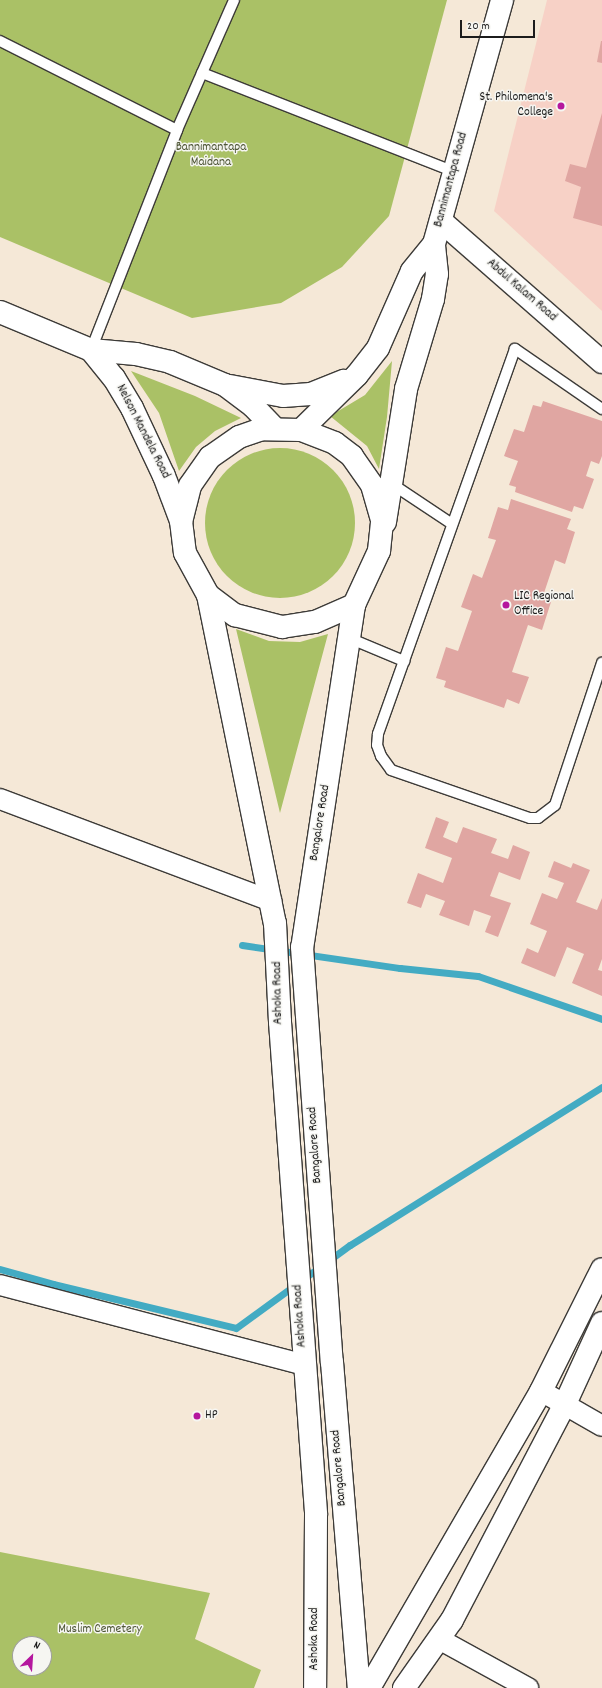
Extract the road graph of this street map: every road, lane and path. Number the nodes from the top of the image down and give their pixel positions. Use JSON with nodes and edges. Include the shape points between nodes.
{"nodes":[{"id":1,"x":234,"y":0,"type":"edge"},
{"id":2,"x":502,"y":0,"type":"edge"},
{"id":3,"x":0,"y":41,"type":"edge"},
{"id":4,"x":202,"y":73,"type":"junction"},
{"id":5,"x":177,"y":130,"type":"junction"},
{"id":6,"x":454,"y":172,"type":"junction"},
{"id":7,"x":441,"y":221,"type":"junction"},
{"id":8,"x":434,"y":244,"type":"junction"},
{"id":9,"x":0,"y":312,"type":"edge"},
{"id":10,"x":91,"y":350,"type":"junction"},
{"id":11,"x":602,"y":362,"type":"edge"},
{"id":12,"x":357,"y":376,"type":"junction"},
{"id":13,"x":225,"y":385,"type":"junction"},
{"id":14,"x":602,"y":409,"type":"edge"},
{"id":15,"x":274,"y":428,"type":"junction"},
{"id":16,"x":301,"y":430,"type":"junction"},
{"id":17,"x":392,"y":484,"type":"junction"},
{"id":18,"x":181,"y":521,"type":"junction"},
{"id":19,"x":452,"y":524,"type":"junction"},
{"id":20,"x":379,"y":551,"type":"junction"},
{"id":21,"x":208,"y":595,"type":"junction"},
{"id":22,"x":354,"y":605,"type":"junction"},
{"id":23,"x":349,"y":638,"type":"junction"},
{"id":24,"x":404,"y":661,"type":"junction"},
{"id":25,"x":602,"y":664,"type":"edge"},
{"id":26,"x":0,"y":799,"type":"edge"},
{"id":27,"x":271,"y":901,"type":"junction"},
{"id":28,"x":602,"y":1269,"type":"edge"},
{"id":29,"x":0,"y":1285,"type":"edge"},
{"id":30,"x":576,"y":1318,"type":"junction"},
{"id":31,"x":601,"y":1327,"type":"edge"},
{"id":32,"x":304,"y":1365,"type":"junction"},
{"id":33,"x":541,"y":1391,"type":"junction"},
{"id":34,"x":565,"y":1404,"type":"junction"},
{"id":35,"x":602,"y":1426,"type":"edge"},
{"id":36,"x":439,"y":1639,"type":"junction"},
{"id":37,"x":315,"y":1688,"type":"edge"},
{"id":38,"x":359,"y":1688,"type":"edge"},
{"id":39,"x":369,"y":1688,"type":"edge"},
{"id":40,"x":404,"y":1688,"type":"edge"},
{"id":41,"x":528,"y":1688,"type":"edge"}],
"edges":[{"from":1,"to":4,"type":"lane"},
{"from":2,"to":6,"type":"main road","name":"Bannimantapa Road"},
{"from":3,"to":5,"type":"lane"},
{"from":4,"to":5,"type":"lane"},
{"from":4,"to":6,"type":"lane"},
{"from":5,"to":10,"type":"lane"},
{"from":6,"to":7,"type":"main road","name":"Bannimantapa Road"},
{"from":7,"to":8,"type":"main road","name":"Bannimantapa Road"},
{"from":7,"to":11,"type":"main road","name":"Abdul Kalam Road"},
{"from":8,"to":12,"type":"main road","via":[[412,271],[378,348]]},
{"from":8,"to":17,"type":"main road","via":[[437,274],[434,293],[406,389]]},
{"from":9,"to":10,"type":"main road","name":"Nelson Mandela Road"},
{"from":10,"to":13,"type":"main road","name":"Nelson Mandela Road","via":[[136,354],[170,362]]},
{"from":10,"to":18,"type":"main road","name":"Nelson Mandela Road","via":[[114,378],[132,408],[164,476]]},
{"from":12,"to":13,"type":"main road","via":[[311,394],[283,396]]},
{"from":12,"to":16,"type":"main road"},
{"from":13,"to":15,"type":"main road","name":"Nelson Mandela Road","via":[[253,406]]},
{"from":14,"to":19,"type":"lane","via":[[515,349]]},
{"from":15,"to":16,"type":"main road"},
{"from":15,"to":18,"type":"main road","via":[[239,437],[210,457],[190,486]]},
{"from":16,"to":20,"type":"main road","via":[[335,443],[352,456],[372,485],[382,520]]},
{"from":17,"to":19,"type":"lane"},
{"from":17,"to":20,"type":"main road"},
{"from":18,"to":21,"type":"main road","via":[[184,553]]},
{"from":19,"to":24,"type":"lane"},
{"from":20,"to":22,"type":"main road","name":"Bangalore Road"},
{"from":21,"to":22,"type":"main road","via":[[235,615],[282,627],[316,622]]},
{"from":21,"to":27,"type":"main road","name":"Ashoka Road"},
{"from":22,"to":23,"type":"main road","name":"Bangalore Road"},
{"from":23,"to":24,"type":"lane"},
{"from":23,"to":38,"type":"main road","name":"Bangalore Road","via":[[303,955]]},
{"from":24,"to":25,"type":"lane","via":[[378,734],[377,745],[391,770],[530,818],[548,813],[555,805]]},
{"from":26,"to":27,"type":"street"},
{"from":27,"to":32,"type":"main road","name":"Ashoka Road","via":[[278,953],[280,1022]]},
{"from":28,"to":30,"type":"main road"},
{"from":29,"to":32,"type":"street"},
{"from":30,"to":31,"type":"street"},
{"from":30,"to":33,"type":"main road"},
{"from":31,"to":34,"type":"main road"},
{"from":32,"to":37,"type":"main road","name":"Ashoka Road","via":[[316,1515]]},
{"from":33,"to":34,"type":"street"},
{"from":33,"to":39,"type":"main road"},
{"from":34,"to":35,"type":"street"},
{"from":34,"to":36,"type":"main road","via":[[452,1620]]},
{"from":36,"to":40,"type":"main road"},
{"from":36,"to":41,"type":"street"}]}
